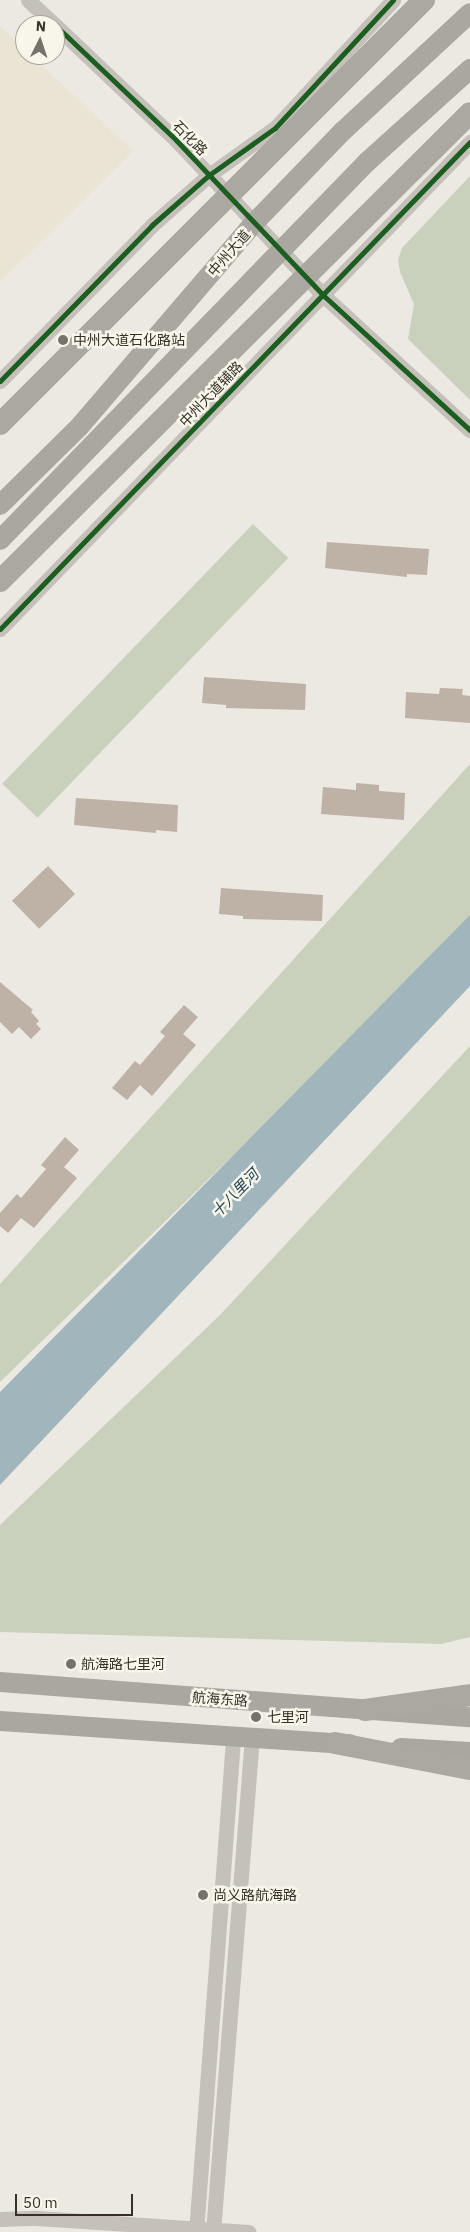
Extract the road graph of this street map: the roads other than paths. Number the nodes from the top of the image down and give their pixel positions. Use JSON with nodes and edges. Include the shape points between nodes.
{"nodes":[{"id":1,"x":28,"y":0,"type":"edge"},
{"id":2,"x":393,"y":0,"type":"edge"},
{"id":3,"x":424,"y":0,"type":"edge"},
{"id":4,"x":470,"y":13,"type":"edge"},
{"id":5,"x":44,"y":15,"type":"edge"},
{"id":6,"x":65,"y":35,"type":"edge"},
{"id":7,"x":470,"y":69,"type":"edge"},
{"id":8,"x":470,"y":113,"type":"edge"},
{"id":9,"x":470,"y":142,"type":"edge"},
{"id":10,"x":209,"y":174,"type":"junction"},
{"id":11,"x":439,"y":174,"type":"junction"},
{"id":12,"x":255,"y":222,"type":"junction"},
{"id":13,"x":282,"y":251,"type":"junction"},
{"id":14,"x":323,"y":295,"type":"junction"},
{"id":15,"x":0,"y":381,"type":"edge"},
{"id":16,"x":0,"y":424,"type":"edge"},
{"id":17,"x":470,"y":430,"type":"edge"},
{"id":18,"x":0,"y":505,"type":"edge"},
{"id":19,"x":0,"y":540,"type":"edge"},
{"id":20,"x":0,"y":581,"type":"edge"},
{"id":21,"x":0,"y":629,"type":"edge"},
{"id":22,"x":0,"y":1682,"type":"edge"},
{"id":23,"x":470,"y":1695,"type":"edge"},
{"id":24,"x":365,"y":1710,"type":"junction"},
{"id":25,"x":470,"y":1717,"type":"edge"},
{"id":26,"x":0,"y":1721,"type":"edge"},
{"id":27,"x":242,"y":1737,"type":"junction"},
{"id":28,"x":335,"y":1743,"type":"junction"},
{"id":29,"x":470,"y":1752,"type":"edge"},
{"id":30,"x":470,"y":1769,"type":"edge"},
{"id":31,"x":0,"y":2219,"type":"edge"},
{"id":32,"x":196,"y":2230,"type":"edge"},
{"id":33,"x":213,"y":2231,"type":"edge"},
{"id":34,"x":249,"y":2232,"type":"edge"}],
"edges":[{"from":1,"to":5,"type":"street","name":"石化路"},
{"from":2,"to":10,"type":"street","via":[[275,128]]},
{"from":3,"to":16,"type":"highway","bridge":true},
{"from":4,"to":12,"type":"main road","name":"中州大道","via":[[343,131]]},
{"from":6,"to":10,"type":"street","name":"石化路"},
{"from":7,"to":13,"type":"main road","via":[[367,162]]},
{"from":8,"to":11,"type":"street"},
{"from":8,"to":20,"type":"highway","bridge":true},
{"from":9,"to":11,"type":"street","name":"中州大道辅路"},
{"from":10,"to":12,"type":"street","name":"石化路"},
{"from":10,"to":15,"type":"street","via":[[152,225]]},
{"from":11,"to":14,"type":"street","name":"中州大道辅路"},
{"from":12,"to":13,"type":"street","name":"石化路"},
{"from":12,"to":18,"type":"main road","name":"中州大道","via":[[80,426]]},
{"from":13,"to":14,"type":"street","name":"石化路"},
{"from":13,"to":19,"type":"main road"},
{"from":14,"to":17,"type":"street","name":"石化路"},
{"from":14,"to":21,"type":"street","name":"中州大道辅路"},
{"from":22,"to":24,"type":"main road","name":"航海东路"},
{"from":23,"to":24,"type":"highway"},
{"from":24,"to":25,"type":"main road","name":"航海东路"},
{"from":26,"to":27,"type":"main road"},
{"from":27,"to":28,"type":"main road"},
{"from":27,"to":32,"type":"street"},
{"from":27,"to":33,"type":"street"},
{"from":28,"to":29,"type":"main road"},
{"from":28,"to":30,"type":"highway"},
{"from":31,"to":32,"type":"street"},
{"from":32,"to":33,"type":"street"},
{"from":33,"to":34,"type":"street"}]}
